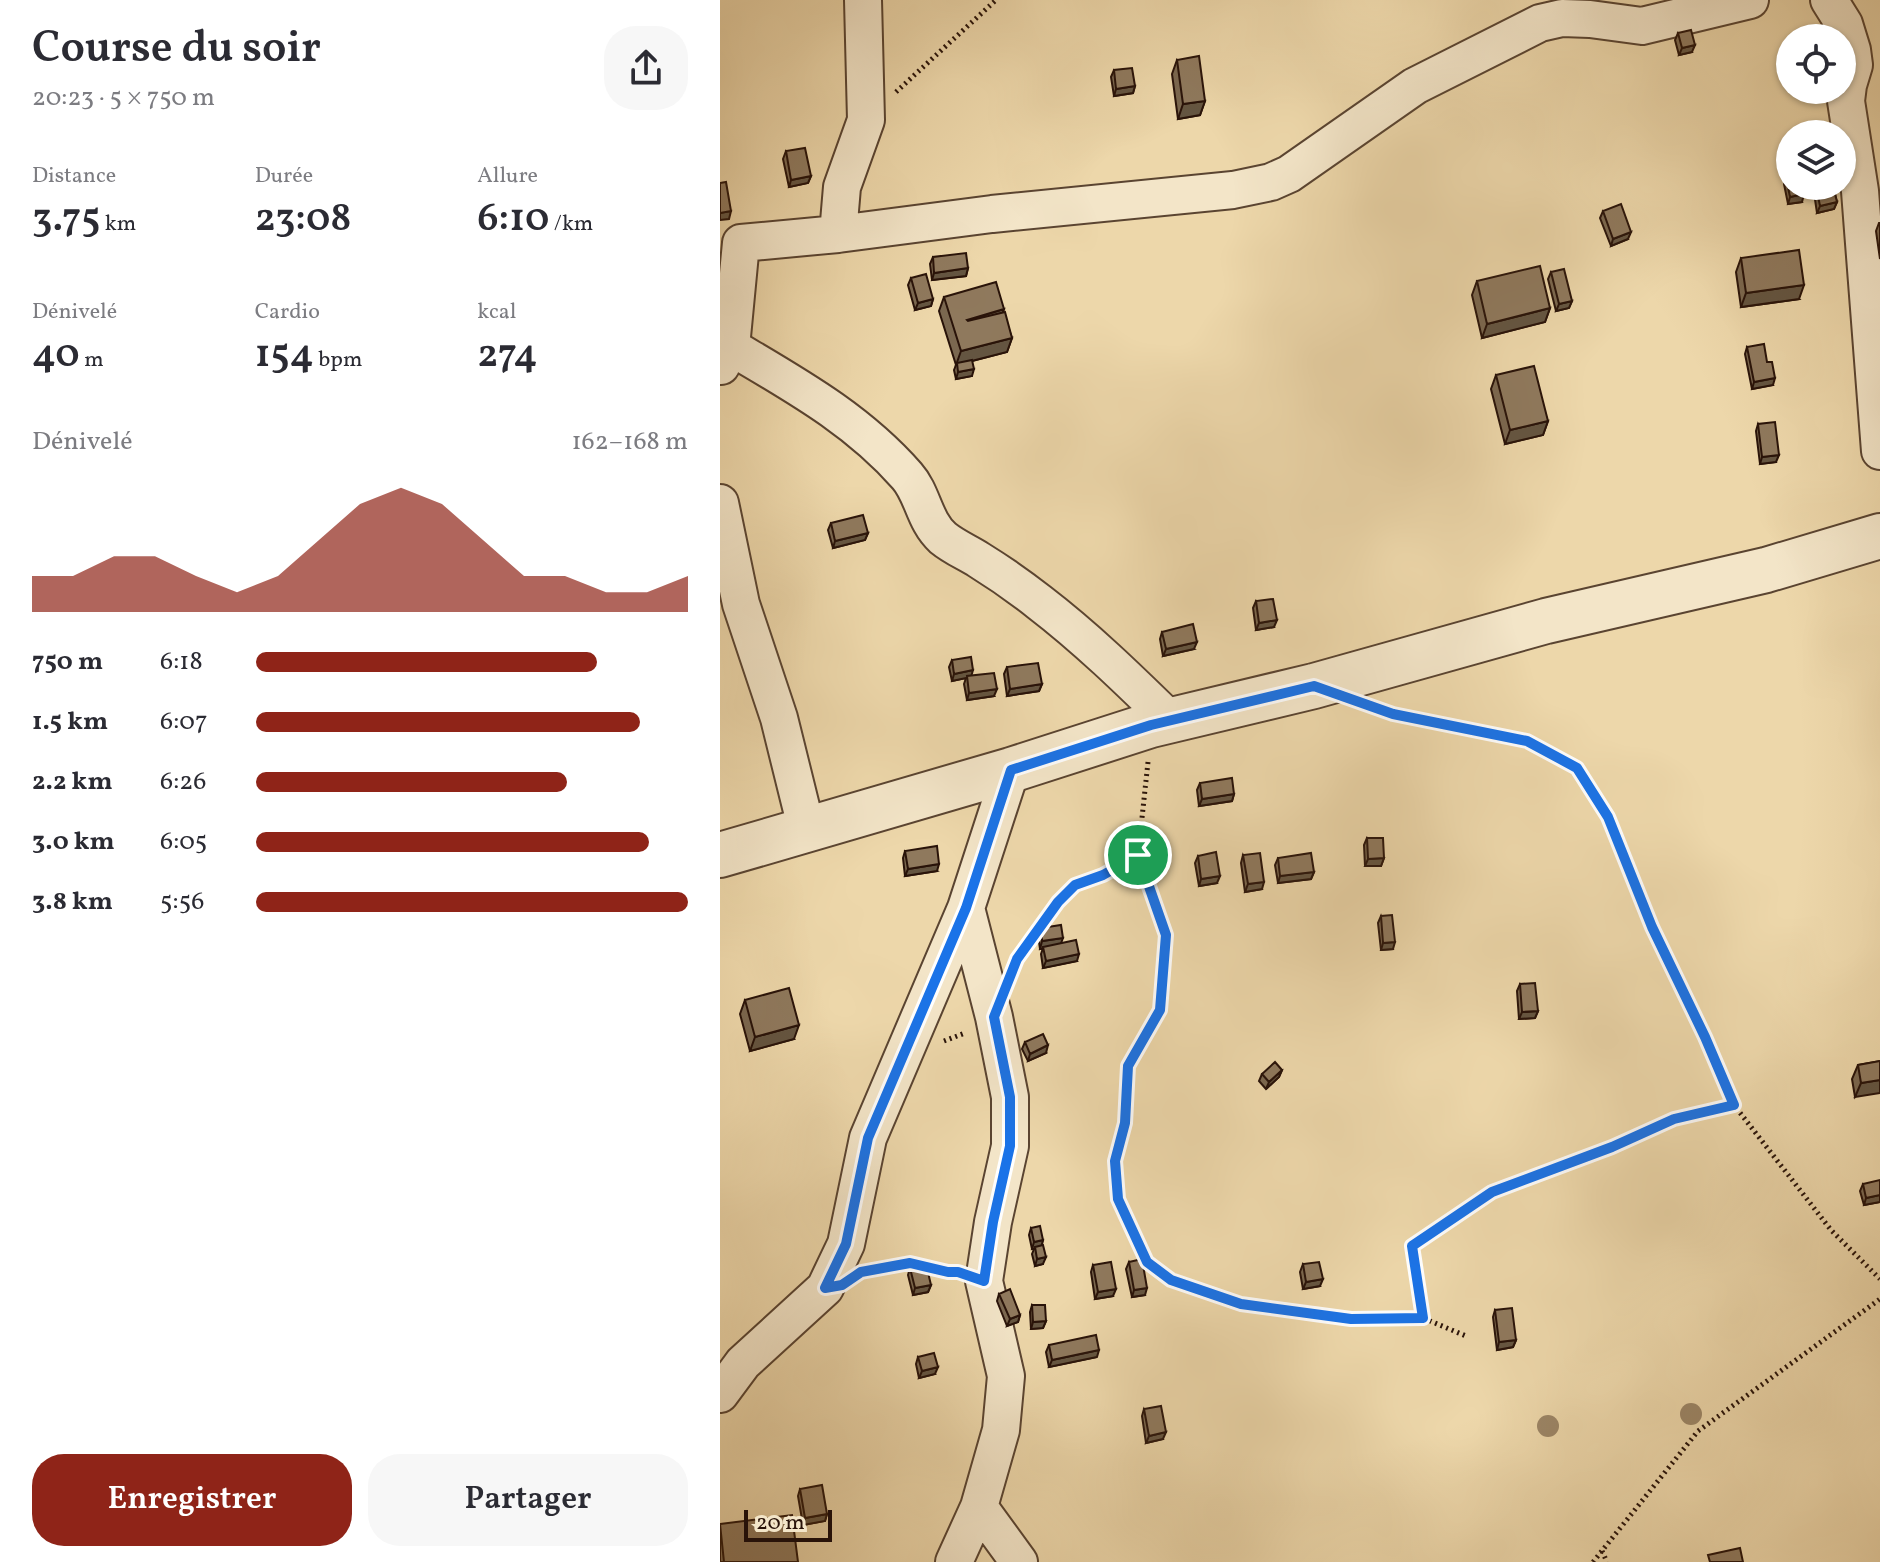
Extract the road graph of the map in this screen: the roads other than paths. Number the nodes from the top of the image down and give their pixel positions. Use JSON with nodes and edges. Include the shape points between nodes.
{"nodes":[{"id":1,"x":863,"y":0,"type":"edge"},
{"id":2,"x":1750,"y":0,"type":"edge"},
{"id":3,"x":1829,"y":0,"type":"edge"},
{"id":4,"x":838,"y":234,"type":"junction"},
{"id":5,"x":730,"y":243,"type":"edge"},
{"id":6,"x":726,"y":357,"type":"edge"},
{"id":7,"x":1880,"y":451,"type":"edge"},
{"id":8,"x":720,"y":503,"type":"edge"},
{"id":9,"x":1880,"y":536,"type":"edge"},
{"id":10,"x":1161,"y":722,"type":"junction"},
{"id":11,"x":1011,"y":770,"type":"junction"},
{"id":12,"x":807,"y":831,"type":"junction"},
{"id":13,"x":720,"y":855,"type":"edge"},
{"id":14,"x":966,"y":908,"type":"junction"},
{"id":15,"x":720,"y":1394,"type":"edge"},
{"id":16,"x":979,"y":1507,"type":"junction"},
{"id":17,"x":954,"y":1562,"type":"edge"},
{"id":18,"x":1019,"y":1562,"type":"edge"}],
"edges":[{"from":1,"to":4,"type":"street","via":[[866,120],[842,187]]},
{"from":2,"to":4,"type":"street","via":[[1642,26],[1562,18],[1540,23],[1415,86],[1271,182]]},
{"from":3,"to":7,"type":"street","via":[[1844,24],[1854,65],[1846,101],[1860,191]]},
{"from":4,"to":5,"type":"street"},
{"from":5,"to":6,"type":"street"},
{"from":6,"to":10,"type":"street","via":[[833,409],[881,449],[910,479],[929,522],[943,538],[1039,602],[1120,671]]},
{"from":8,"to":12,"type":"street","via":[[741,604],[779,718]]},
{"from":9,"to":10,"type":"street","via":[[1766,570],[1546,621],[1314,686]]},
{"from":10,"to":11,"type":"street"},
{"from":11,"to":12,"type":"street"},
{"from":11,"to":14,"type":"street"},
{"from":12,"to":13,"type":"street"},
{"from":14,"to":15,"type":"street","via":[[868,1138],[846,1244],[825,1288],[743,1363]]},
{"from":14,"to":16,"type":"street","via":[[1010,1097],[1010,1146],[984,1281],[1006,1376],[1001,1430]]},
{"from":16,"to":17,"type":"street"},
{"from":16,"to":18,"type":"street"}]}
